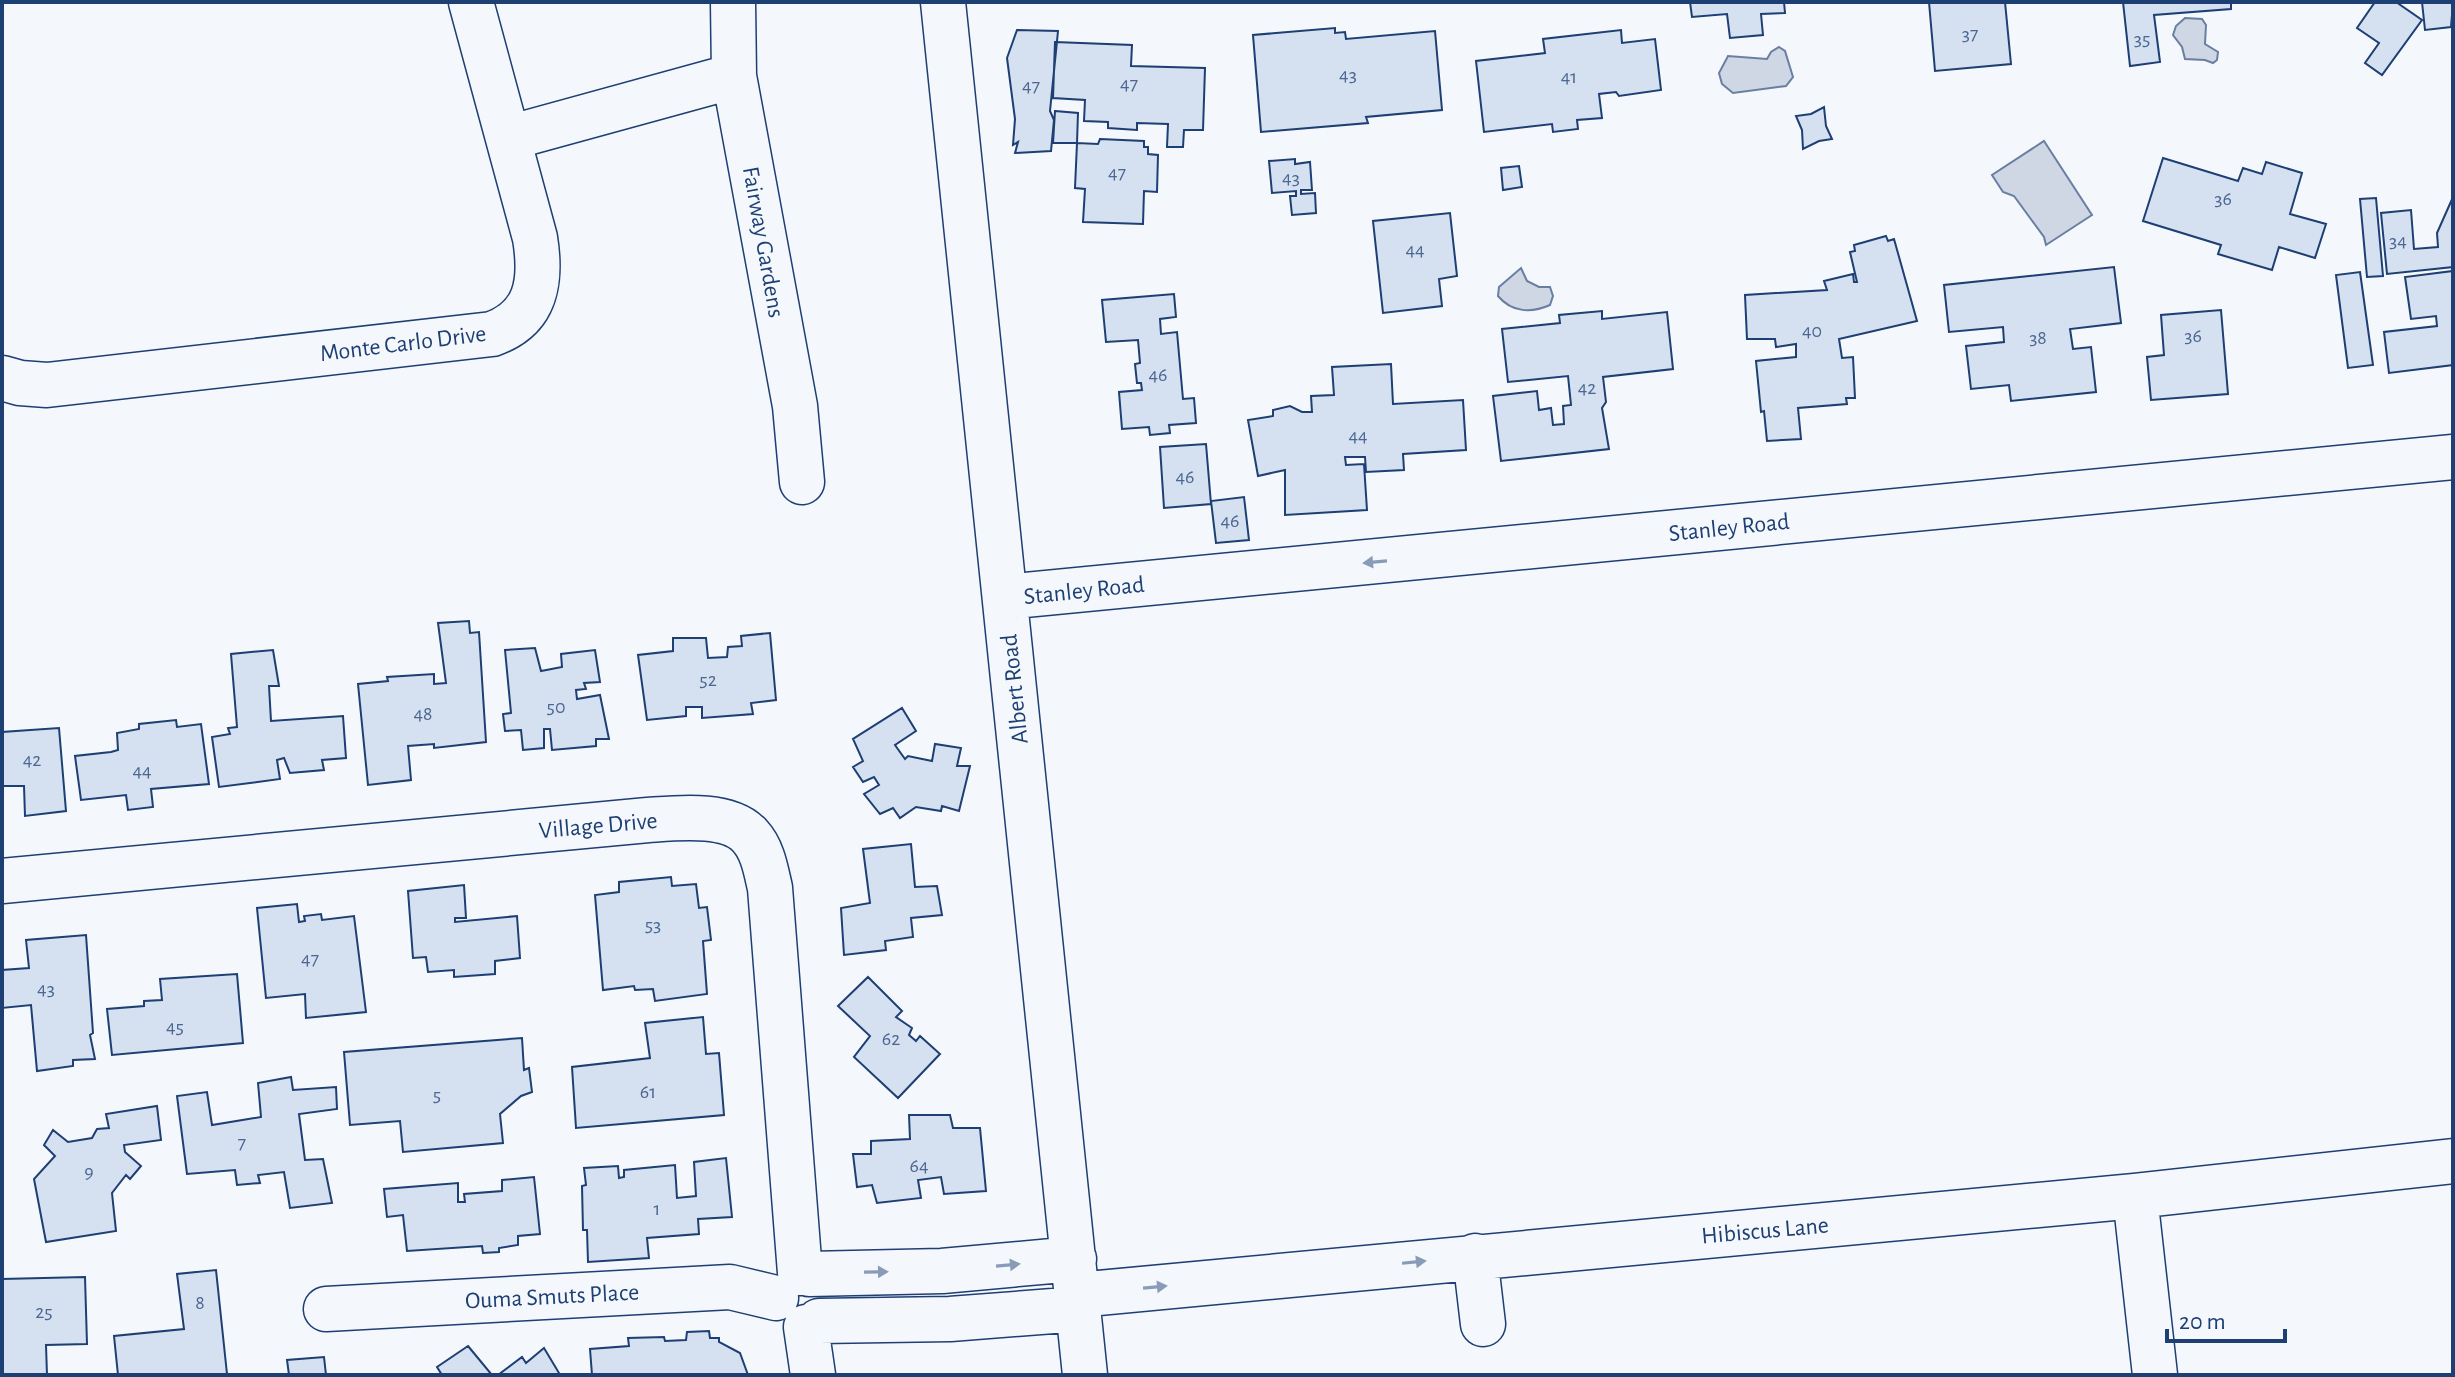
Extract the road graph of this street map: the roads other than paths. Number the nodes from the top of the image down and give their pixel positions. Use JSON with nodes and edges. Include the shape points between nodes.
{"nodes":[{"id":1,"x":471,"y":2,"type":"edge"},
{"id":2,"x":733,"y":2,"type":"edge"},
{"id":3,"x":943,"y":2,"type":"edge"},
{"id":4,"x":734,"y":76,"type":"junction"},
{"id":5,"x":508,"y":138,"type":"junction"},
{"id":6,"x":2,"y":378,"type":"edge"},
{"id":7,"x":2453,"y":457,"type":"edge"},
{"id":8,"x":802,"y":482,"type":"dead end"},
{"id":9,"x":1005,"y":597,"type":"junction"},
{"id":10,"x":2,"y":881,"type":"edge"},
{"id":11,"x":2453,"y":1161,"type":"edge"},
{"id":12,"x":2135,"y":1196,"type":"junction"},
{"id":13,"x":1475,"y":1256,"type":"junction"},
{"id":14,"x":1077,"y":1288,"type":"junction"},
{"id":15,"x":802,"y":1298,"type":"junction"},
{"id":16,"x":326,"y":1309,"type":"dead end"},
{"id":17,"x":1483,"y":1324,"type":"dead end"},
{"id":18,"x":813,"y":1375,"type":"edge"},
{"id":19,"x":1085,"y":1375,"type":"edge"},
{"id":20,"x":2155,"y":1375,"type":"edge"}],
"edges":[{"from":1,"to":5,"type":"street","name":"Monte Carlo Drive"},
{"from":2,"to":4,"type":"street","name":"Fairway Gardens"},
{"from":3,"to":9,"type":"street","name":"Albert Road"},
{"from":4,"to":5,"type":"street"},
{"from":4,"to":8,"type":"street","name":"Fairway Gardens","via":[[795,406]]},
{"from":5,"to":6,"type":"street","name":"Monte Carlo Drive","via":[[539,260],[533,301],[507,328],[492,334],[47,385]]},
{"from":7,"to":9,"type":"street","name":"Stanley Road","one_way":true},
{"from":9,"to":14,"type":"street","name":"Albert Road"},
{"from":10,"to":15,"type":"street","name":"Village Drive","via":[[648,820],[732,824],[756,845],[770,888]]},
{"from":11,"to":12,"type":"street","name":"Hibiscus Lane"},
{"from":12,"to":13,"type":"street","name":"Hibiscus Lane"},
{"from":12,"to":20,"type":"street"},
{"from":14,"to":13,"type":"street","name":"Hibiscus Lane","one_way":true},
{"from":13,"to":17,"type":"street"},
{"from":14,"to":15,"type":"street","name":"Ouma Smuts Place","via":[[950,1319]]},
{"from":14,"to":19,"type":"street","name":"Albert Road"},
{"from":15,"to":16,"type":"street","name":"Ouma Smuts Place","via":[[730,1287]]},
{"from":15,"to":18,"type":"street","name":"Village Drive"}]}
